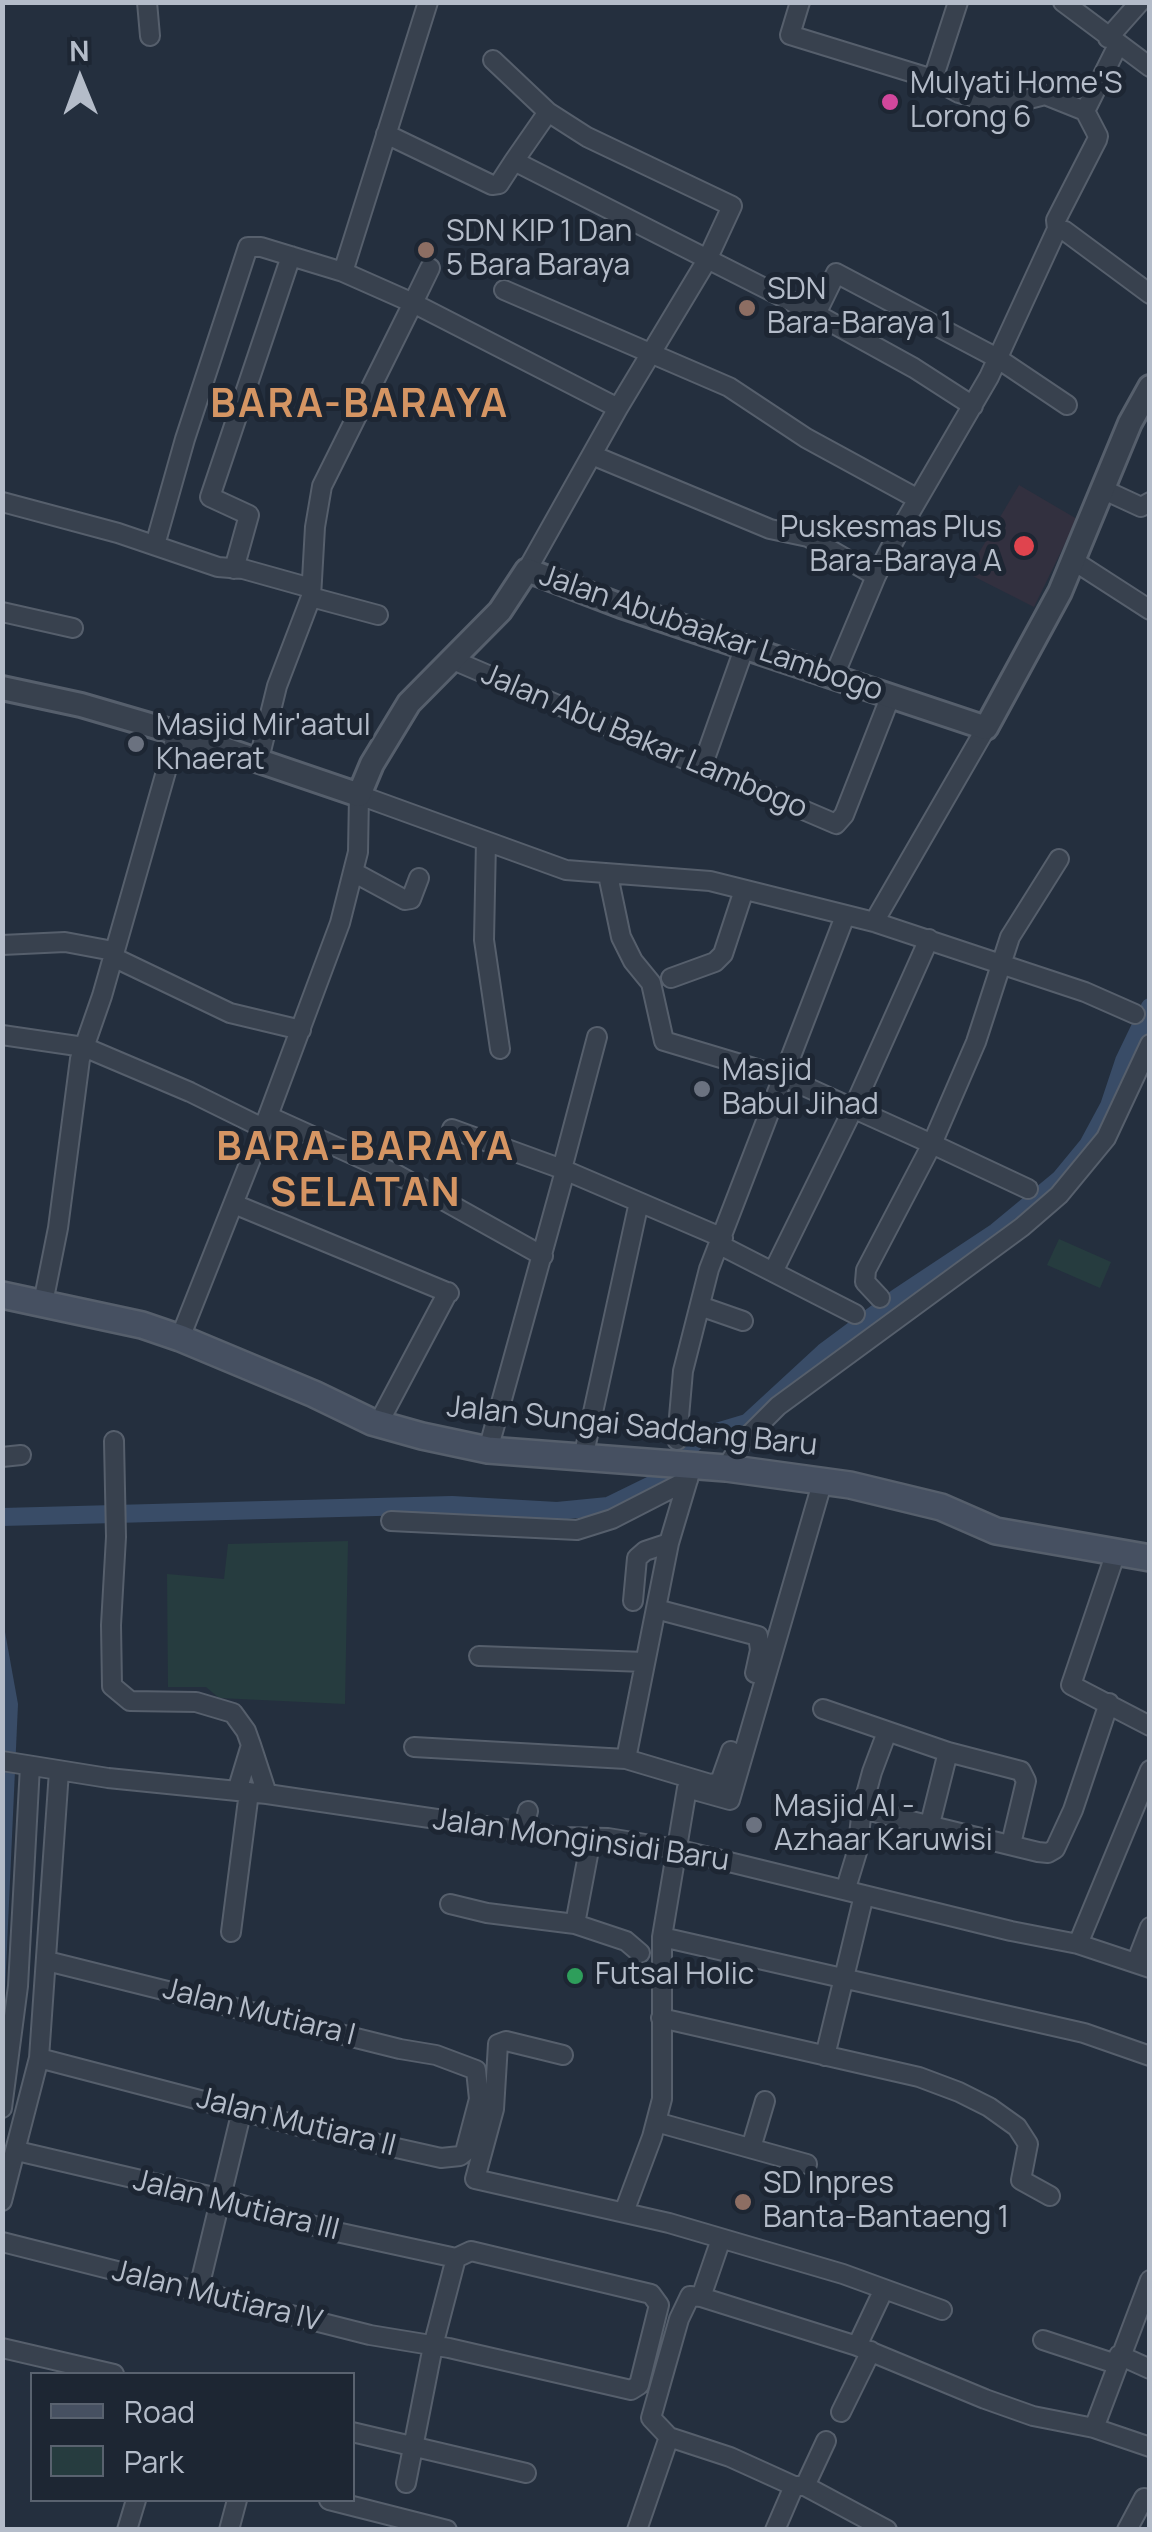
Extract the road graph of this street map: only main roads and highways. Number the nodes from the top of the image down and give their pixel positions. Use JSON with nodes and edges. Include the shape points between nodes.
{"nodes":[{"id":1,"x":2,"y":1295,"type":"edge"},
{"id":2,"x":1150,"y":1558,"type":"edge"}],
"edges":[{"from":1,"to":2,"type":"main road","name":"Jalan Sungai Saddang Baru","via":[[180,1338],[378,1424],[488,1450],[823,1480],[918,1500],[996,1531]]}]}
